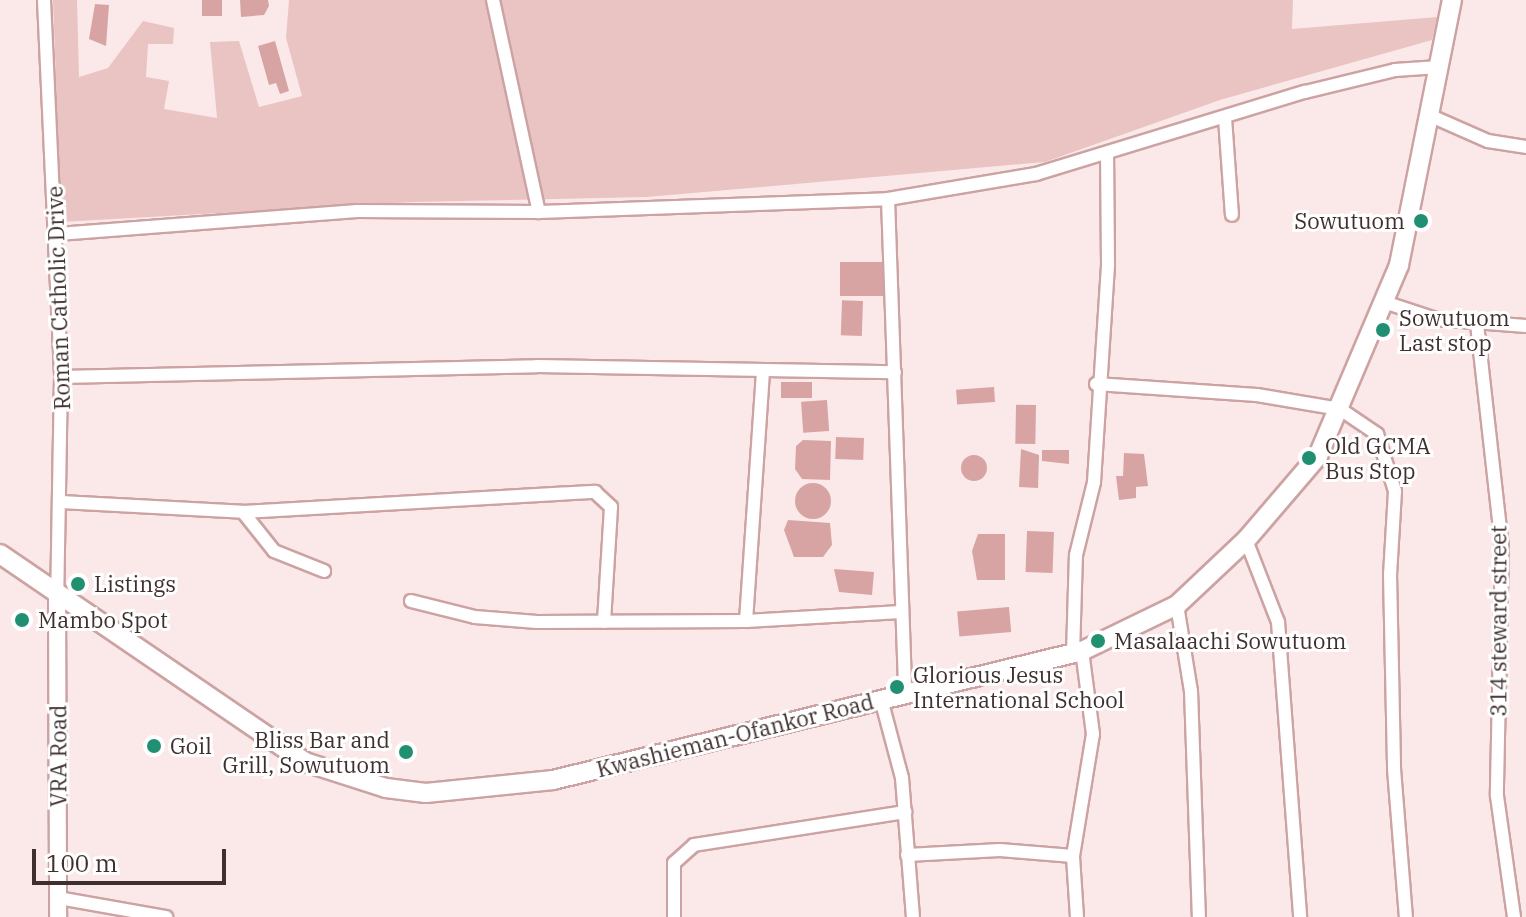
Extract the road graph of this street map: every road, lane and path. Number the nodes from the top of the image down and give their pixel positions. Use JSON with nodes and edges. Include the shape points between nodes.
{"nodes":[{"id":1,"x":44,"y":0,"type":"edge"},
{"id":2,"x":493,"y":0,"type":"edge"},
{"id":3,"x":1452,"y":0,"type":"edge"},
{"id":4,"x":1439,"y":67,"type":"junction"},
{"id":5,"x":1431,"y":116,"type":"junction"},
{"id":6,"x":1225,"y":118,"type":"junction"},
{"id":7,"x":1526,"y":147,"type":"edge"},
{"id":8,"x":1107,"y":154,"type":"junction"},
{"id":9,"x":888,"y":199,"type":"junction"},
{"id":10,"x":539,"y":212,"type":"junction"},
{"id":11,"x":1232,"y":215,"type":"dead end"},
{"id":12,"x":58,"y":234,"type":"junction"},
{"id":13,"x":1387,"y":303,"type":"junction"},
{"id":14,"x":1477,"y":324,"type":"junction"},
{"id":15,"x":1526,"y":326,"type":"edge"},
{"id":16,"x":895,"y":372,"type":"junction"},
{"id":17,"x":763,"y":374,"type":"junction"},
{"id":18,"x":61,"y":377,"type":"junction"},
{"id":19,"x":1096,"y":384,"type":"junction"},
{"id":20,"x":1340,"y":409,"type":"junction"},
{"id":21,"x":61,"y":502,"type":"junction"},
{"id":22,"x":243,"y":512,"type":"junction"},
{"id":23,"x":1246,"y":540,"type":"junction"},
{"id":24,"x":0,"y":554,"type":"edge"},
{"id":25,"x":324,"y":571,"type":"dead end"},
{"id":26,"x":57,"y":596,"type":"junction"},
{"id":27,"x":411,"y":601,"type":"dead end"},
{"id":28,"x":1177,"y":605,"type":"junction"},
{"id":29,"x":901,"y":612,"type":"junction"},
{"id":30,"x":746,"y":621,"type":"junction"},
{"id":31,"x":604,"y":622,"type":"junction"},
{"id":32,"x":1077,"y":653,"type":"junction"},
{"id":33,"x":905,"y":692,"type":"junction"},
{"id":34,"x":881,"y":699,"type":"junction"},
{"id":35,"x":905,"y":812,"type":"junction"},
{"id":36,"x":907,"y":855,"type":"junction"},
{"id":37,"x":1073,"y":856,"type":"junction"},
{"id":38,"x":58,"y":898,"type":"junction"},
{"id":39,"x":58,"y":917,"type":"edge"},
{"id":40,"x":166,"y":917,"type":"edge"},
{"id":41,"x":674,"y":917,"type":"edge"},
{"id":42,"x":913,"y":917,"type":"edge"},
{"id":43,"x":1077,"y":917,"type":"edge"},
{"id":44,"x":1199,"y":917,"type":"edge"},
{"id":45,"x":1300,"y":917,"type":"edge"},
{"id":46,"x":1406,"y":917,"type":"edge"},
{"id":47,"x":1514,"y":917,"type":"edge"}],
"edges":[{"from":1,"to":12,"type":"street","name":"Roman Catholic Drive"},
{"from":2,"to":10,"type":"street"},
{"from":3,"to":4,"type":"main road","name":"Kwashieman-Ofankor Road"},
{"from":4,"to":5,"type":"main road","name":"Kwashieman-Ofankor Road"},
{"from":4,"to":6,"type":"street","via":[[1395,70]]},
{"from":5,"to":7,"type":"street","via":[[1488,141]]},
{"from":5,"to":13,"type":"main road","name":"Kwashieman-Ofankor Road","via":[[1413,217]]},
{"from":6,"to":8,"type":"street"},
{"from":6,"to":11,"type":"street"},
{"from":8,"to":9,"type":"street","via":[[1036,174]]},
{"from":8,"to":19,"type":"street","via":[[1108,264]]},
{"from":9,"to":10,"type":"street"},
{"from":9,"to":16,"type":"street"},
{"from":10,"to":12,"type":"street","via":[[357,211]]},
{"from":12,"to":18,"type":"street","name":"Roman Catholic Drive"},
{"from":13,"to":14,"type":"street","via":[[1419,315]]},
{"from":13,"to":20,"type":"main road","name":"Kwashieman-Ofankor Road"},
{"from":14,"to":15,"type":"street"},
{"from":14,"to":47,"type":"street","name":"314 steward street","via":[[1502,547],[1497,796]]},
{"from":16,"to":17,"type":"street"},
{"from":16,"to":29,"type":"street"},
{"from":17,"to":18,"type":"street","via":[[537,366]]},
{"from":17,"to":30,"type":"street"},
{"from":18,"to":21,"type":"street","name":"Roman Catholic Drive"},
{"from":19,"to":20,"type":"street","via":[[1257,395]]},
{"from":19,"to":32,"type":"street","via":[[1094,482],[1073,584]]},
{"from":20,"to":23,"type":"main road","name":"Kwashieman-Ofankor Road","via":[[1313,463]]},
{"from":20,"to":46,"type":"street","via":[[1377,434],[1394,481],[1394,769]]},
{"from":21,"to":22,"type":"street"},
{"from":21,"to":26,"type":"street","name":"Roman Catholic Drive"},
{"from":22,"to":25,"type":"street","via":[[274,551]]},
{"from":22,"to":31,"type":"street","via":[[493,493],[595,492],[611,507]]},
{"from":23,"to":28,"type":"main road","name":"Kwashieman-Ofankor Road"},
{"from":23,"to":45,"type":"street","via":[[1278,622]]},
{"from":24,"to":26,"type":"main road","name":"Kwashieman-Ofankor Road"},
{"from":26,"to":34,"type":"main road","name":"Kwashieman-Ofankor Road","via":[[305,762],[371,785],[426,793],[553,780]]},
{"from":26,"to":38,"type":"street","name":"VRA Road"},
{"from":27,"to":31,"type":"street","via":[[489,619]]},
{"from":28,"to":32,"type":"main road","name":"Kwashieman-Ofankor Road"},
{"from":28,"to":44,"type":"street","via":[[1191,691]]},
{"from":29,"to":30,"type":"street"},
{"from":29,"to":33,"type":"street"},
{"from":30,"to":31,"type":"street"},
{"from":32,"to":33,"type":"main road","name":"Kwashieman-Ofankor Road"},
{"from":32,"to":37,"type":"street","via":[[1093,734]]},
{"from":33,"to":34,"type":"main road","name":"Kwashieman-Ofankor Road"},
{"from":34,"to":35,"type":"street"},
{"from":35,"to":36,"type":"street"},
{"from":35,"to":41,"type":"street","via":[[694,845],[674,863]]},
{"from":36,"to":37,"type":"street","via":[[1000,850]]},
{"from":36,"to":42,"type":"street"},
{"from":37,"to":43,"type":"street"},
{"from":38,"to":39,"type":"street","name":"VRA Road"},
{"from":38,"to":40,"type":"street"}]}
